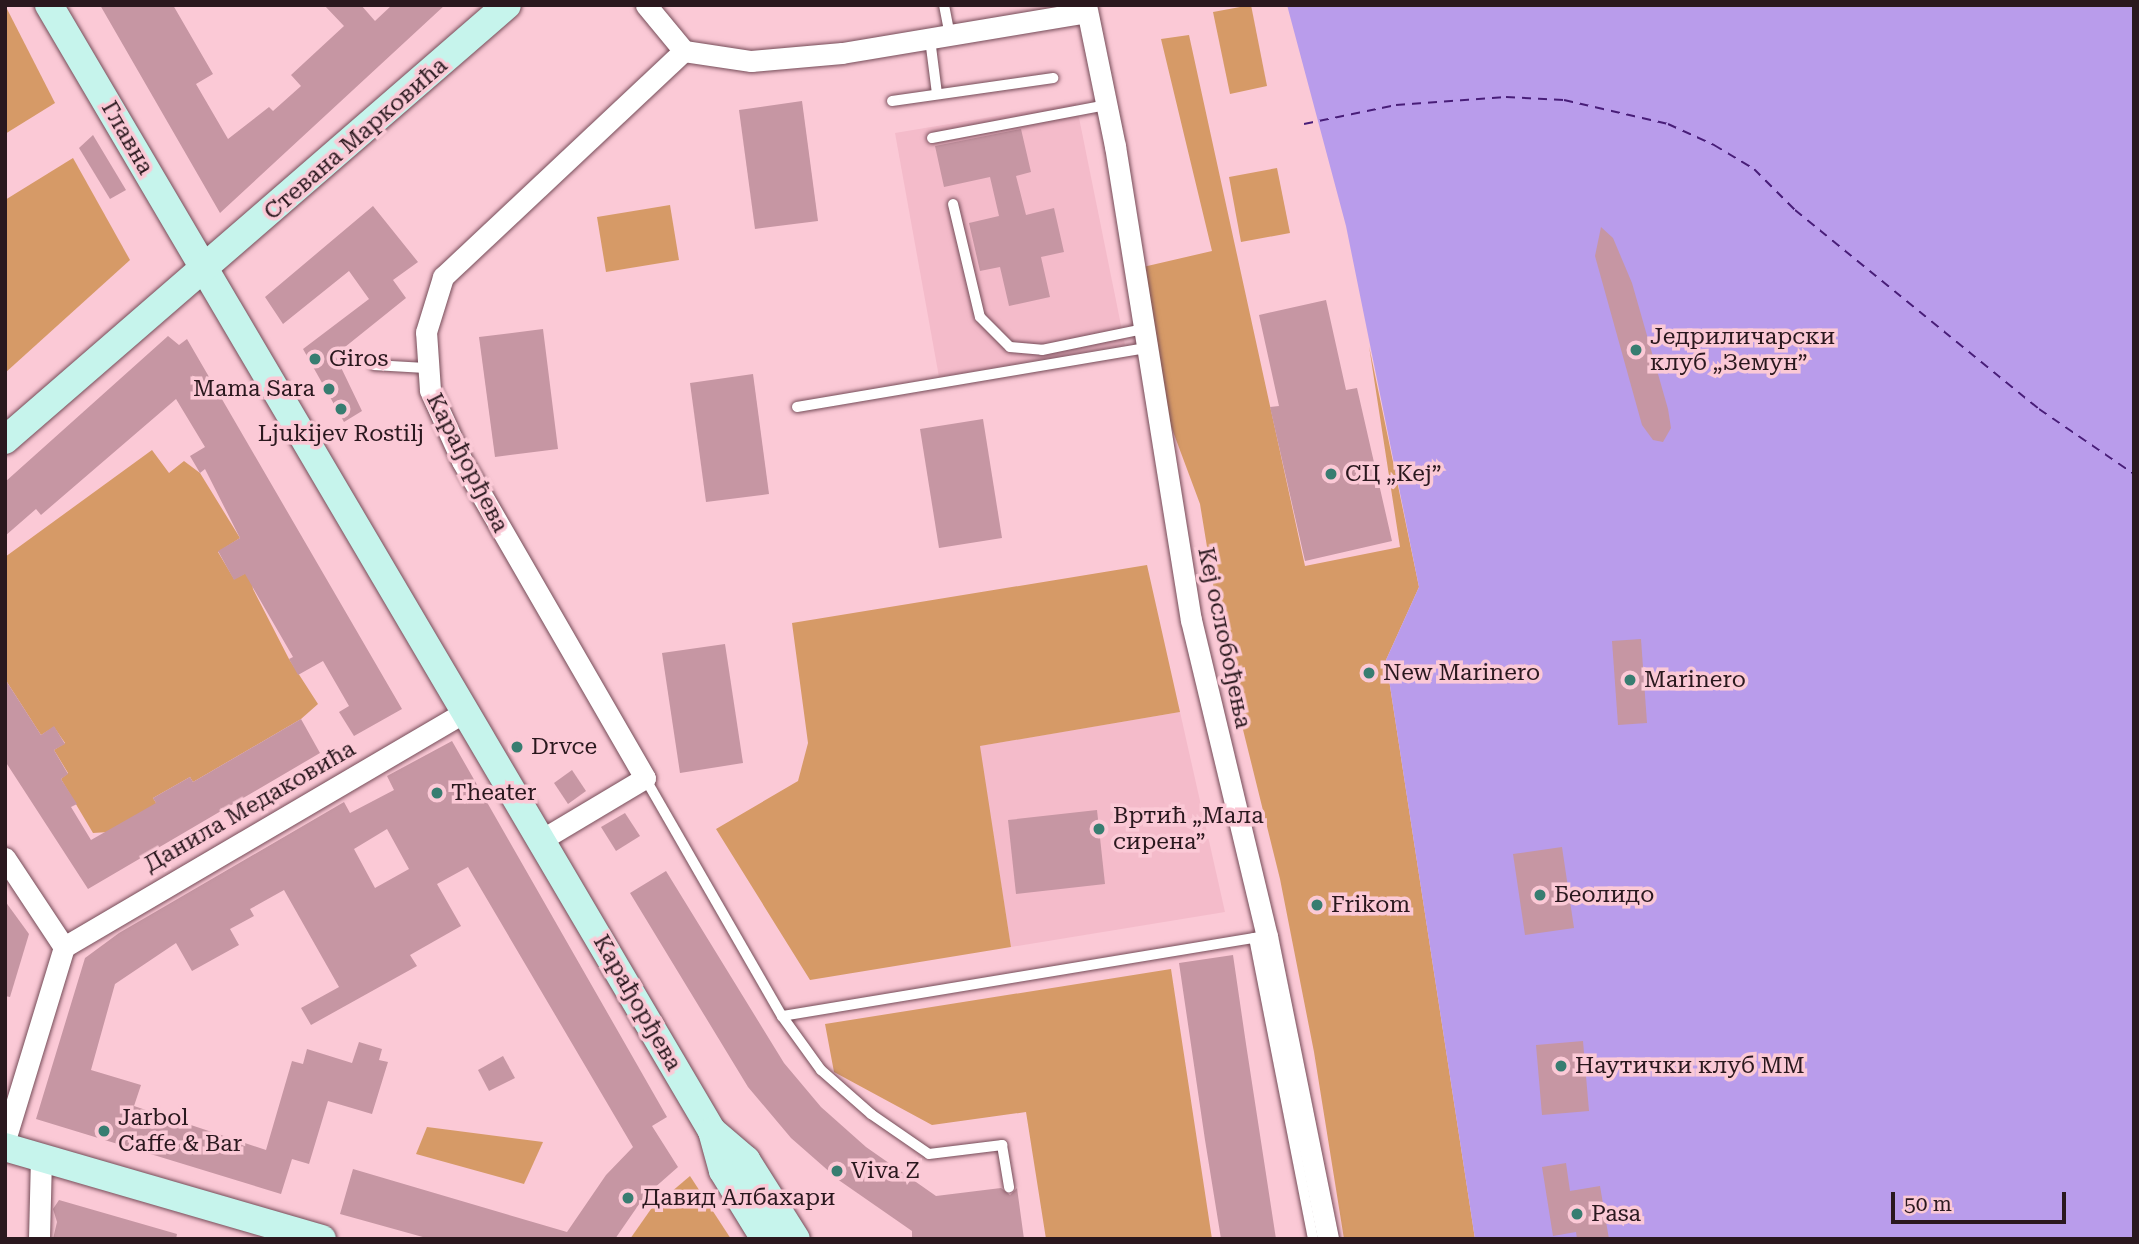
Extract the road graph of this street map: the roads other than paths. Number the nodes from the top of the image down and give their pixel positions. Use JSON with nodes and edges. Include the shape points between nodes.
{"nodes":[{"id":1,"x":49,"y":5,"type":"edge"},
{"id":2,"x":507,"y":5,"type":"edge"},
{"id":3,"x":646,"y":5,"type":"edge"},
{"id":4,"x":944,"y":5,"type":"edge"},
{"id":5,"x":1086,"y":9,"type":"edge"},
{"id":6,"x":940,"y":37,"type":"junction"},
{"id":7,"x":684,"y":51,"type":"junction"},
{"id":8,"x":1053,"y":78,"type":"dead end"},
{"id":9,"x":937,"y":94,"type":"junction"},
{"id":10,"x":892,"y":101,"type":"dead end"},
{"id":11,"x":1106,"y":105,"type":"junction"},
{"id":12,"x":932,"y":138,"type":"dead end"},
{"id":13,"x":953,"y":204,"type":"dead end"},
{"id":14,"x":204,"y":271,"type":"junction"},
{"id":15,"x":1145,"y":338,"type":"junction"},
{"id":16,"x":374,"y":365,"type":"dead end"},
{"id":17,"x":425,"y":368,"type":"junction"},
{"id":18,"x":797,"y":407,"type":"dead end"},
{"id":19,"x":5,"y":440,"type":"edge"},
{"id":20,"x":464,"y":712,"type":"junction"},
{"id":21,"x":645,"y":778,"type":"junction"},
{"id":22,"x":541,"y":840,"type":"junction"},
{"id":23,"x":5,"y":858,"type":"edge"},
{"id":24,"x":1260,"y":937,"type":"junction"},
{"id":25,"x":64,"y":947,"type":"junction"},
{"id":26,"x":782,"y":1016,"type":"junction"},
{"id":27,"x":712,"y":1131,"type":"junction"},
{"id":28,"x":5,"y":1140,"type":"edge"},
{"id":29,"x":5,"y":1147,"type":"edge"},
{"id":30,"x":41,"y":1157,"type":"junction"},
{"id":31,"x":1009,"y":1187,"type":"dead end"},
{"id":32,"x":39,"y":1239,"type":"edge"},
{"id":33,"x":322,"y":1239,"type":"edge"},
{"id":34,"x":765,"y":1239,"type":"edge"},
{"id":35,"x":796,"y":1239,"type":"edge"},
{"id":36,"x":1313,"y":1239,"type":"edge"},
{"id":37,"x":1328,"y":1239,"type":"edge"}],
"edges":[{"from":1,"to":14,"type":"main road","name":"Главна"},
{"from":2,"to":14,"type":"main road","name":"Стевана Марковића"},
{"from":3,"to":7,"type":"street"},
{"from":4,"to":6,"type":"lane"},
{"from":5,"to":6,"type":"street","name":"Кеј ослобођења"},
{"from":5,"to":11,"type":"street","name":"Кеј ослобођења"},
{"from":6,"to":7,"type":"street","name":"Кеј ослобођења","via":[[751,61]]},
{"from":6,"to":9,"type":"lane"},
{"from":7,"to":17,"type":"street","name":"Карађорђева","via":[[443,276],[426,332]]},
{"from":8,"to":9,"type":"lane"},
{"from":9,"to":10,"type":"lane"},
{"from":11,"to":12,"type":"lane"},
{"from":11,"to":15,"type":"street","name":"Кеј ослобођења"},
{"from":13,"to":15,"type":"lane","via":[[980,317],[1010,347],[1042,350]]},
{"from":14,"to":19,"type":"main road","name":"Стевана Марковића"},
{"from":14,"to":20,"type":"main road","name":"Карађорђева"},
{"from":15,"to":18,"type":"lane","via":[[871,396]]},
{"from":15,"to":24,"type":"street","name":"Кеј ослобођења","via":[[1191,620]]},
{"from":16,"to":17,"type":"lane"},
{"from":17,"to":21,"type":"street","name":"Карађорђева","via":[[434,402],[480,495]]},
{"from":20,"to":22,"type":"main road","name":"Карађорђева"},
{"from":20,"to":25,"type":"street","name":"Данила Медаковића"},
{"from":21,"to":22,"type":"street"},
{"from":21,"to":26,"type":"lane","name":"Карађорђева"},
{"from":22,"to":27,"type":"main road","name":"Карађорђева"},
{"from":23,"to":25,"type":"street"},
{"from":24,"to":26,"type":"lane"},
{"from":24,"to":36,"type":"lane"},
{"from":24,"to":37,"type":"street","name":"Кеј ослобођења"},
{"from":25,"to":28,"type":"street"},
{"from":26,"to":31,"type":"lane","name":"Карађорђева","via":[[805,1052],[837,1085],[920,1149],[944,1154],[1002,1145]]},
{"from":27,"to":34,"type":"main road","via":[[723,1171]]},
{"from":27,"to":35,"type":"main road","via":[[747,1160]]},
{"from":29,"to":30,"type":"main road"},
{"from":30,"to":32,"type":"street"},
{"from":30,"to":33,"type":"main road"}]}
